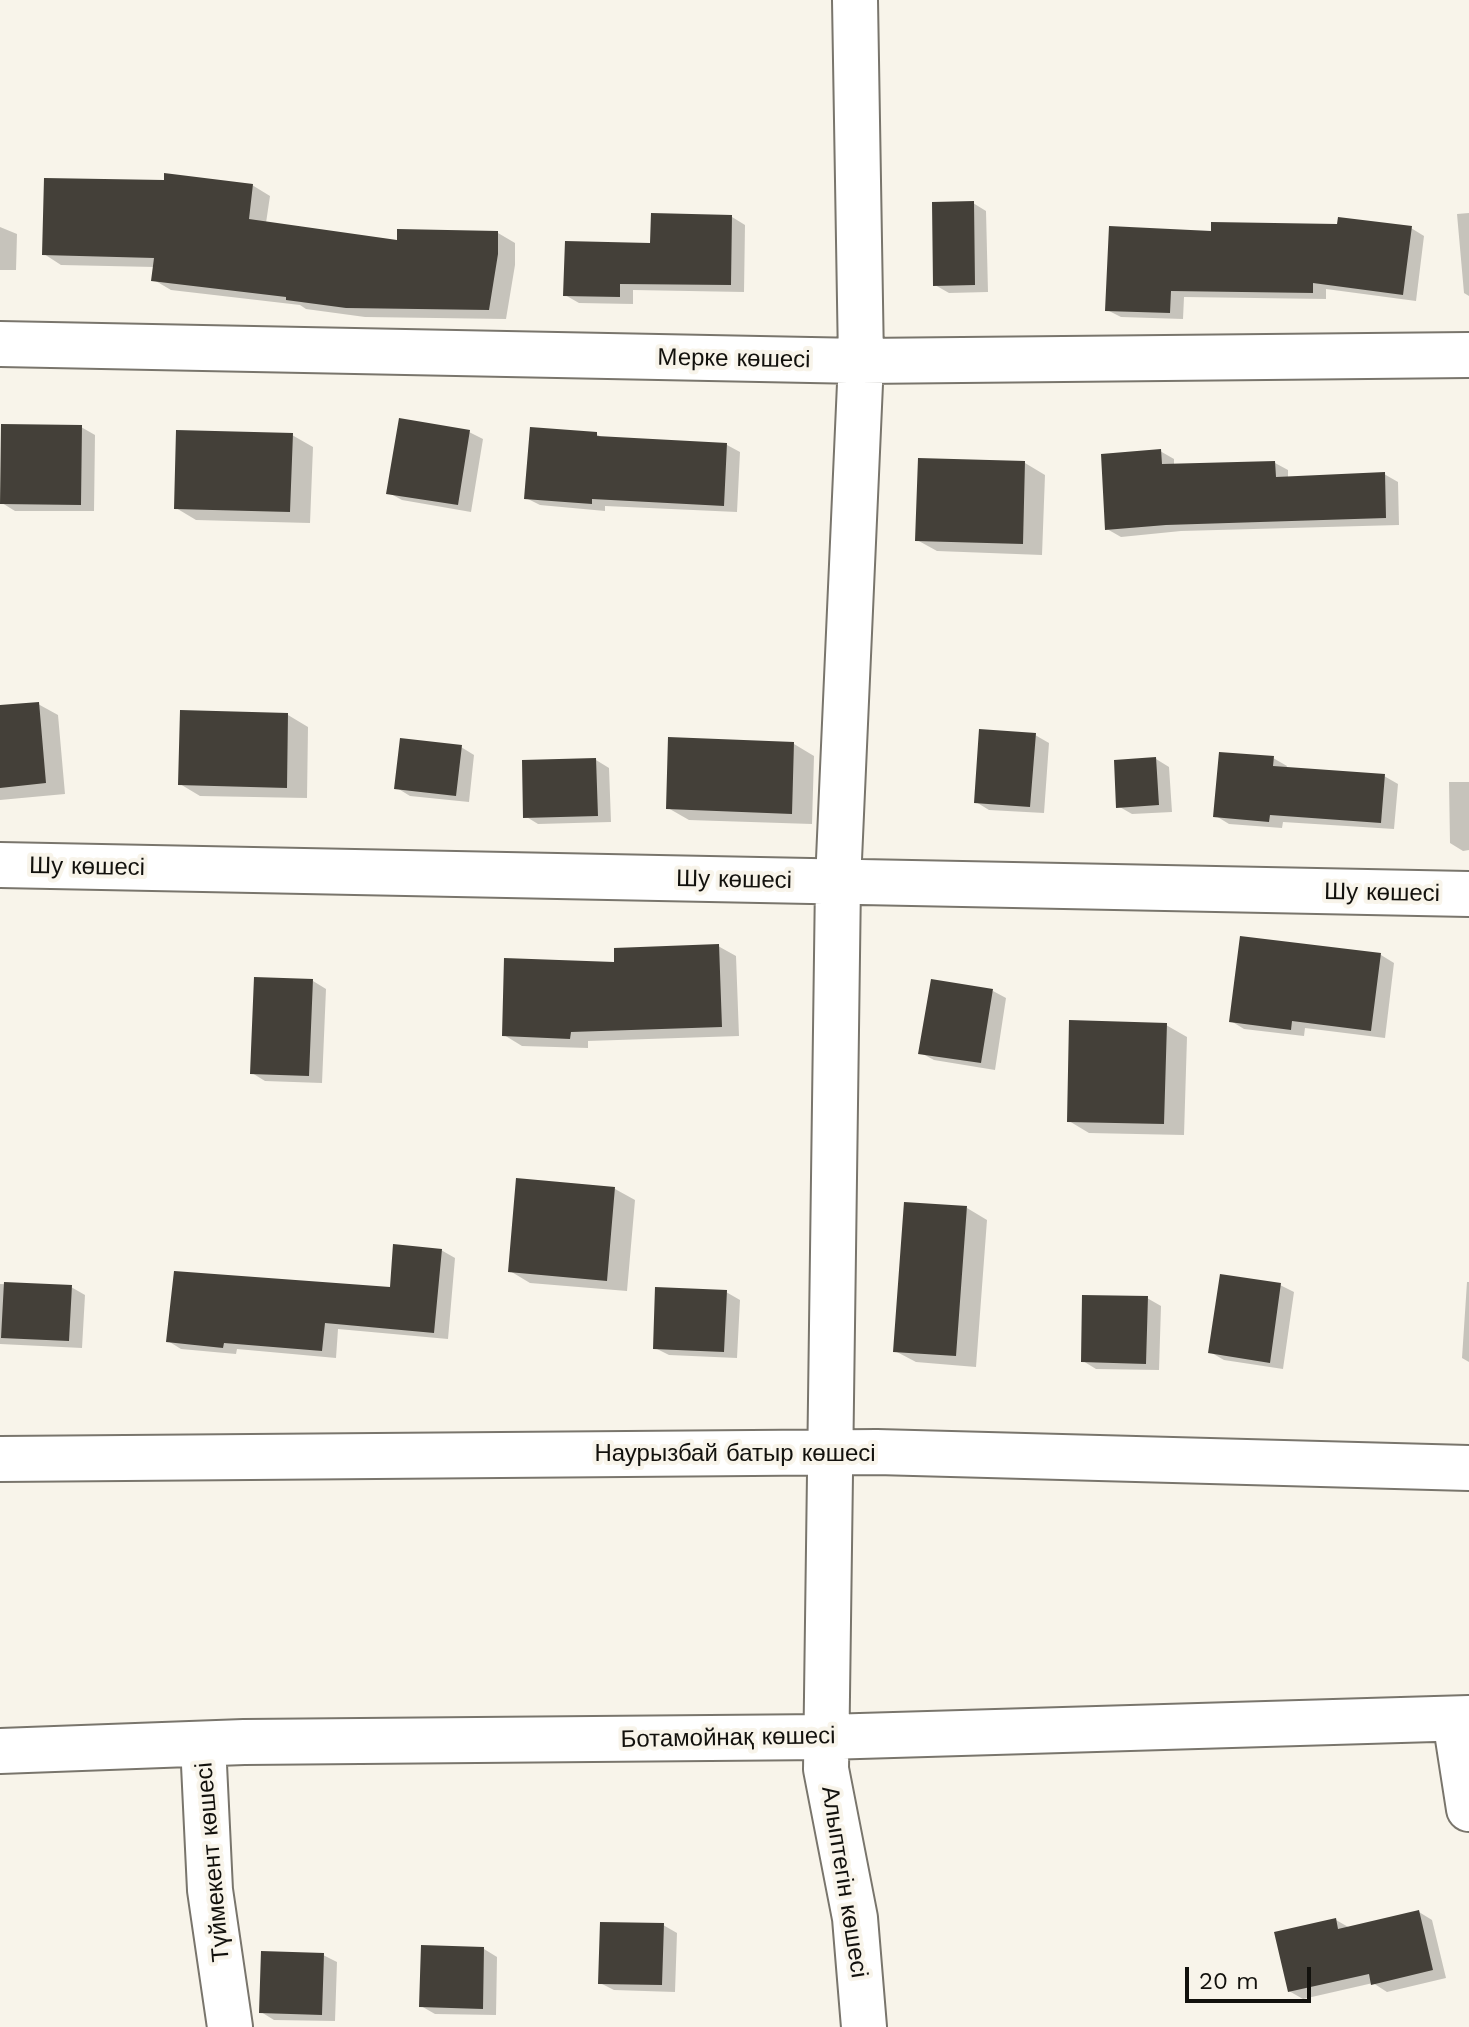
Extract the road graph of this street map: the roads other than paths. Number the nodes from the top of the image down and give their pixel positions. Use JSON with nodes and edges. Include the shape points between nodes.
{"nodes":[{"id":1,"x":855,"y":0,"type":"edge"},
{"id":2,"x":0,"y":344,"type":"edge"},
{"id":3,"x":1469,"y":355,"type":"edge"},
{"id":4,"x":861,"y":361,"type":"junction"},
{"id":5,"x":0,"y":865,"type":"edge"},
{"id":6,"x":838,"y":882,"type":"junction"},
{"id":7,"x":1469,"y":894,"type":"edge"},
{"id":8,"x":830,"y":1453,"type":"junction"},
{"id":9,"x":0,"y":1459,"type":"edge"},
{"id":10,"x":1469,"y":1468,"type":"edge"},
{"id":11,"x":1462,"y":1719,"type":"edge"},
{"id":12,"x":826,"y":1737,"type":"junction"},
{"id":13,"x":203,"y":1744,"type":"junction"},
{"id":14,"x":0,"y":1751,"type":"edge"},
{"id":15,"x":1469,"y":1809,"type":"edge"},
{"id":16,"x":230,"y":2027,"type":"edge"},
{"id":17,"x":864,"y":2027,"type":"edge"}],
"edges":[{"from":1,"to":4,"type":"street","name":"Алыптегін көшесі"},
{"from":2,"to":4,"type":"street","name":"Мерке көшесі"},
{"from":3,"to":4,"type":"street","name":"Мерке көшесі"},
{"from":4,"to":6,"type":"street","name":"Алыптегін көшесі"},
{"from":5,"to":6,"type":"street","name":"Шу көшесі"},
{"from":6,"to":7,"type":"street","name":"Шу көшесі"},
{"from":6,"to":8,"type":"street","name":"Алыптегін көшесі"},
{"from":8,"to":9,"type":"street","name":"Наурызбай батыр көшесі"},
{"from":8,"to":10,"type":"street","name":"Наурызбай батыр көшесі"},
{"from":8,"to":12,"type":"street","name":"Алыптегін көшесі"},
{"from":11,"to":12,"type":"street","name":"Ботамойнақ көшесі"},
{"from":11,"to":15,"type":"street","name":"Ботамойнақ көшесі"},
{"from":12,"to":13,"type":"street","name":"Ботамойнақ көшесі"},
{"from":12,"to":17,"type":"street","name":"Алыптегін көшесі","via":[[826,1769],[855,1918]]},
{"from":13,"to":14,"type":"street","name":"Ботамойнақ көшесі"},
{"from":13,"to":16,"type":"street","name":"Түймекент көшесі","via":[[210,1890]]}]}
